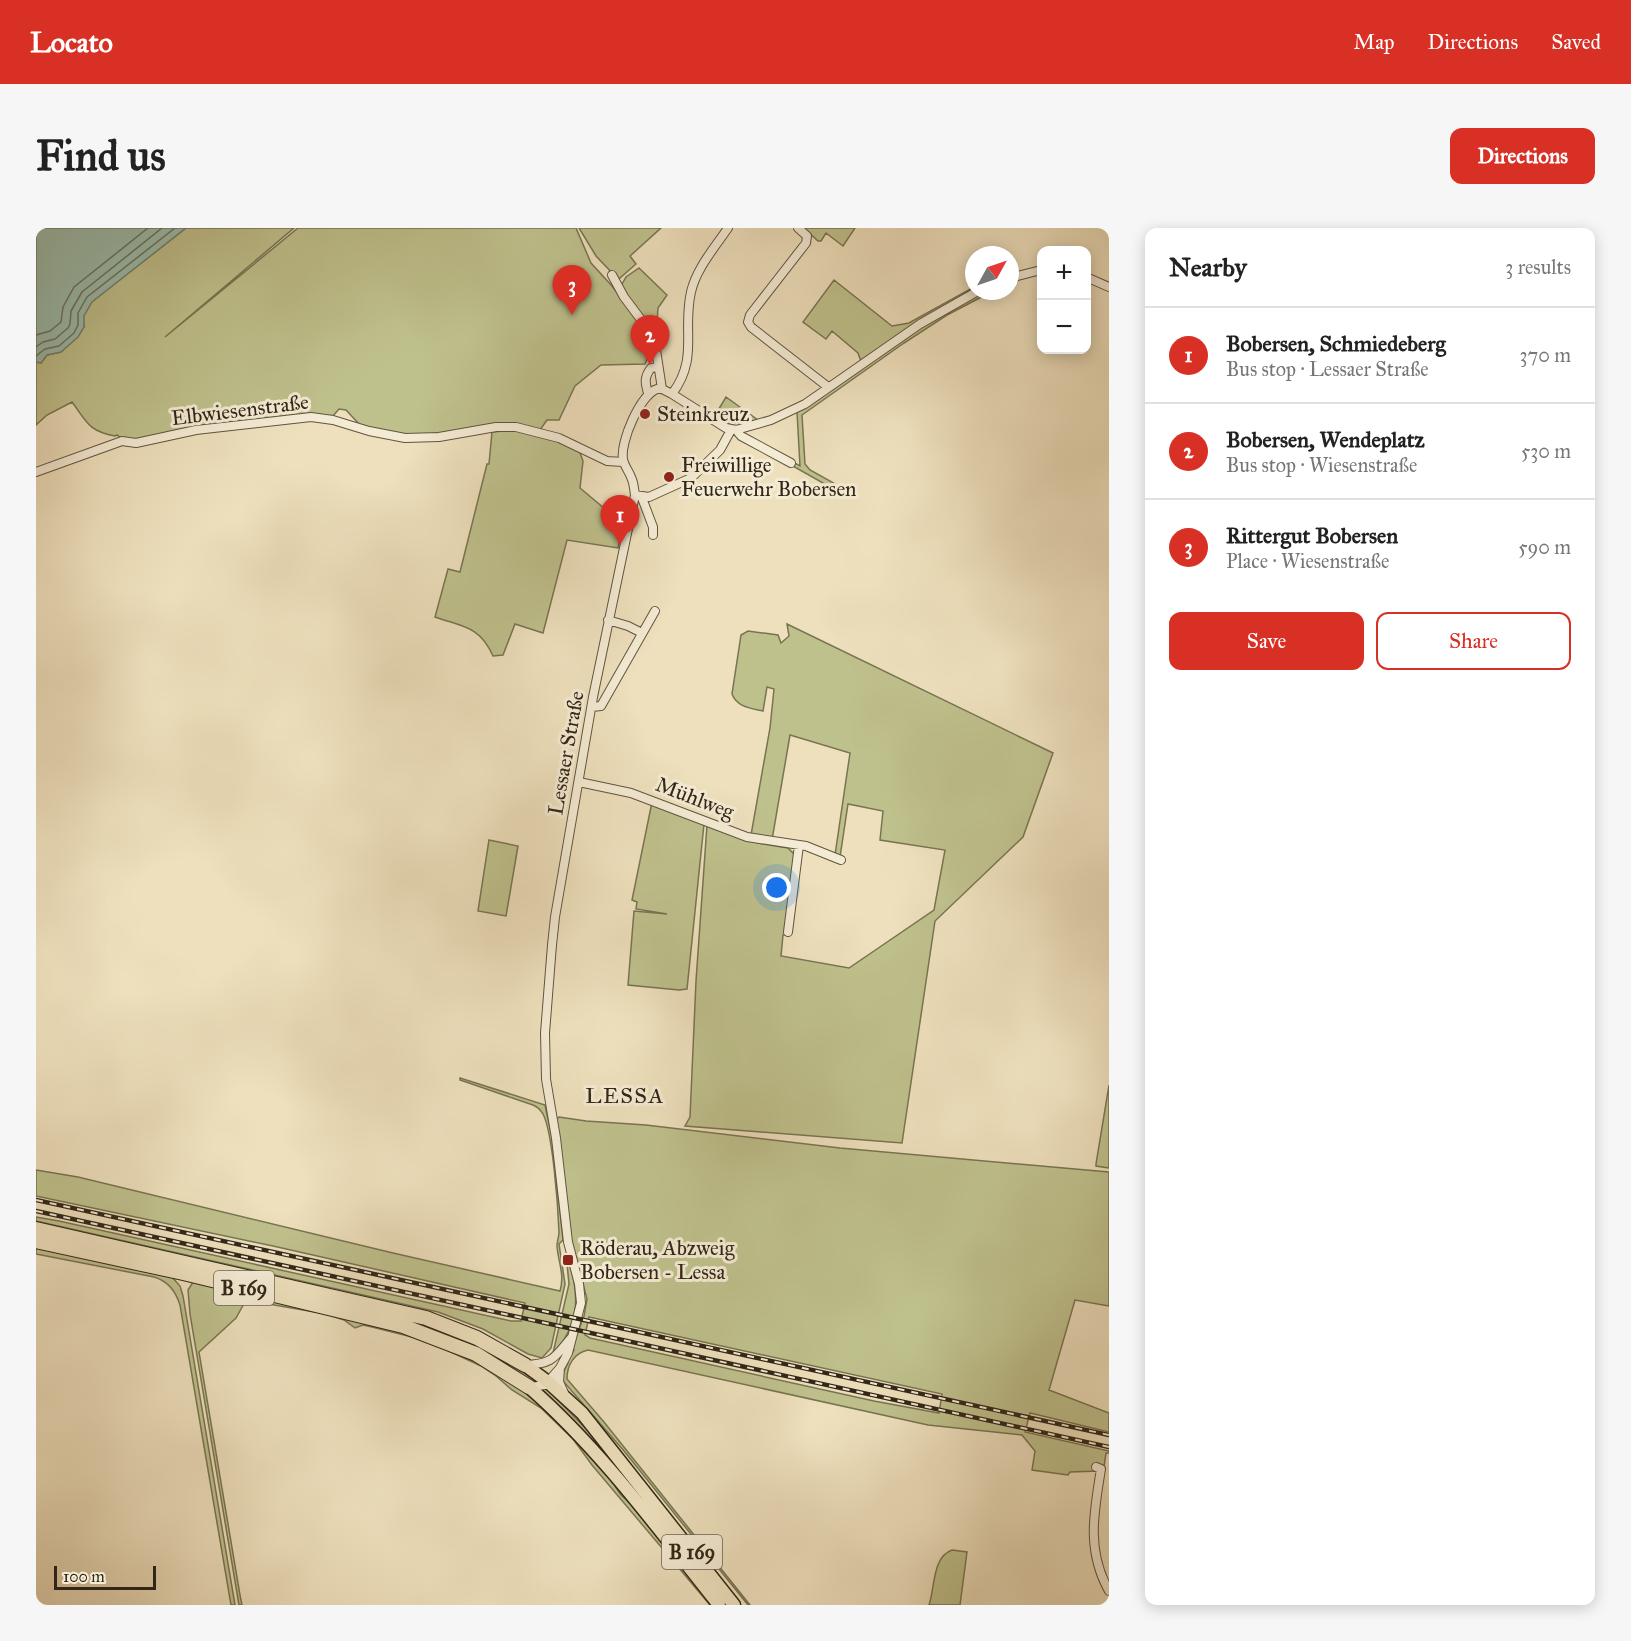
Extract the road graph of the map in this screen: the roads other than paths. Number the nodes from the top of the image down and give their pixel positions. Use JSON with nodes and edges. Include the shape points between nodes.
{"nodes":[{"id":1,"x":728,"y":228,"type":"edge"},
{"id":2,"x":798,"y":228,"type":"edge"},
{"id":3,"x":1037,"y":271,"type":"edge"},
{"id":4,"x":612,"y":275,"type":"dead end"},
{"id":5,"x":1019,"y":276,"type":"edge"},
{"id":6,"x":1091,"y":279,"type":"edge"},
{"id":7,"x":1109,"y":286,"type":"edge"},
{"id":8,"x":965,"y":298,"type":"edge"},
{"id":9,"x":658,"y":367,"type":"junction"},
{"id":10,"x":828,"y":387,"type":"junction"},
{"id":11,"x":659,"y":389,"type":"junction"},
{"id":12,"x":648,"y":393,"type":"junction"},
{"id":13,"x":672,"y":394,"type":"junction"},
{"id":14,"x":734,"y":430,"type":"junction"},
{"id":15,"x":623,"y":462,"type":"junction"},
{"id":16,"x":791,"y":463,"type":"dead end"},
{"id":17,"x":36,"y":472,"type":"edge"},
{"id":18,"x":638,"y":497,"type":"junction"},
{"id":19,"x":652,"y":535,"type":"dead end"},
{"id":20,"x":655,"y":611,"type":"dead end"},
{"id":21,"x":608,"y":620,"type":"junction"},
{"id":22,"x":642,"y":633,"type":"junction"},
{"id":23,"x":592,"y":707,"type":"junction"},
{"id":24,"x":579,"y":782,"type":"junction"},
{"id":25,"x":799,"y":845,"type":"junction"},
{"id":26,"x":842,"y":860,"type":"dead end"},
{"id":27,"x":788,"y":932,"type":"dead end"},
{"id":28,"x":36,"y":1229,"type":"edge"},
{"id":29,"x":36,"y":1241,"type":"edge"},
{"id":30,"x":572,"y":1337,"type":"junction"},
{"id":31,"x":525,"y":1365,"type":"junction"},
{"id":32,"x":560,"y":1368,"type":"junction"},
{"id":33,"x":548,"y":1382,"type":"junction"},
{"id":34,"x":529,"y":1387,"type":"junction"},
{"id":35,"x":566,"y":1398,"type":"junction"},
{"id":36,"x":1096,"y":1467,"type":"dead end"},
{"id":37,"x":1109,"y":1591,"type":"edge"},
{"id":38,"x":720,"y":1605,"type":"edge"},
{"id":39,"x":734,"y":1605,"type":"edge"}],
"edges":[{"from":1,"to":13,"type":"street","via":[[691,291],[687,369]]},
{"from":2,"to":10,"type":"street","via":[[807,236],[806,243],[748,322]]},
{"from":3,"to":5,"type":"street"},
{"from":4,"to":9,"type":"street","via":[[654,337]]},
{"from":6,"to":7,"type":"street"},
{"from":8,"to":10,"type":"street"},
{"from":9,"to":11,"type":"street"},
{"from":9,"to":12,"type":"street","via":[[646,374]]},
{"from":10,"to":14,"type":"street","via":[[782,417]]},
{"from":11,"to":12,"type":"street"},
{"from":11,"to":13,"type":"street"},
{"from":12,"to":15,"type":"street","via":[[629,430]]},
{"from":13,"to":14,"type":"street","via":[[719,425]]},
{"from":14,"to":16,"type":"street"},
{"from":14,"to":18,"type":"street","via":[[695,475],[649,497]]},
{"from":15,"to":17,"type":"street","name":"Elbwiesenstraße","via":[[607,461],[559,438],[516,427],[405,438],[333,420],[303,417],[196,430],[136,443],[123,441]]},
{"from":15,"to":18,"type":"street"},
{"from":18,"to":19,"type":"street","via":[[653,527]]},
{"from":18,"to":21,"type":"street","name":"Lessaer Straße"},
{"from":20,"to":22,"type":"street"},
{"from":21,"to":22,"type":"street"},
{"from":21,"to":23,"type":"street","name":"Lessaer Straße"},
{"from":22,"to":23,"type":"street","via":[[601,706]]},
{"from":23,"to":24,"type":"street","name":"Lessaer Straße"},
{"from":24,"to":25,"type":"street","name":"Mühlweg","via":[[631,793],[747,837]]},
{"from":24,"to":30,"type":"street","name":"Lessaer Straße","via":[[555,917],[546,1015],[546,1079],[568,1242],[580,1293],[580,1312]]},
{"from":25,"to":26,"type":"street","name":"Mühlweg"},
{"from":25,"to":27,"type":"street"},
{"from":28,"to":31,"type":"highway","number":"B 169","via":[[426,1318],[477,1338]]},
{"from":29,"to":34,"type":"highway","number":"B 169","via":[[403,1326],[476,1354]]},
{"from":30,"to":31,"type":"street","via":[[546,1363]]},
{"from":30,"to":32,"type":"street","name":"Lessaer Straße"},
{"from":31,"to":33,"type":"main road","number":"B 169"},
{"from":32,"to":33,"type":"street"},
{"from":32,"to":35,"type":"street","via":[[559,1382]]},
{"from":33,"to":34,"type":"street"},
{"from":33,"to":35,"type":"main road","number":"B 169"},
{"from":34,"to":38,"type":"main road","number":"B 169","via":[[597,1453]]},
{"from":35,"to":39,"type":"main road","number":"B 169"},
{"from":36,"to":37,"type":"street","via":[[1101,1468],[1093,1538]]}]}
